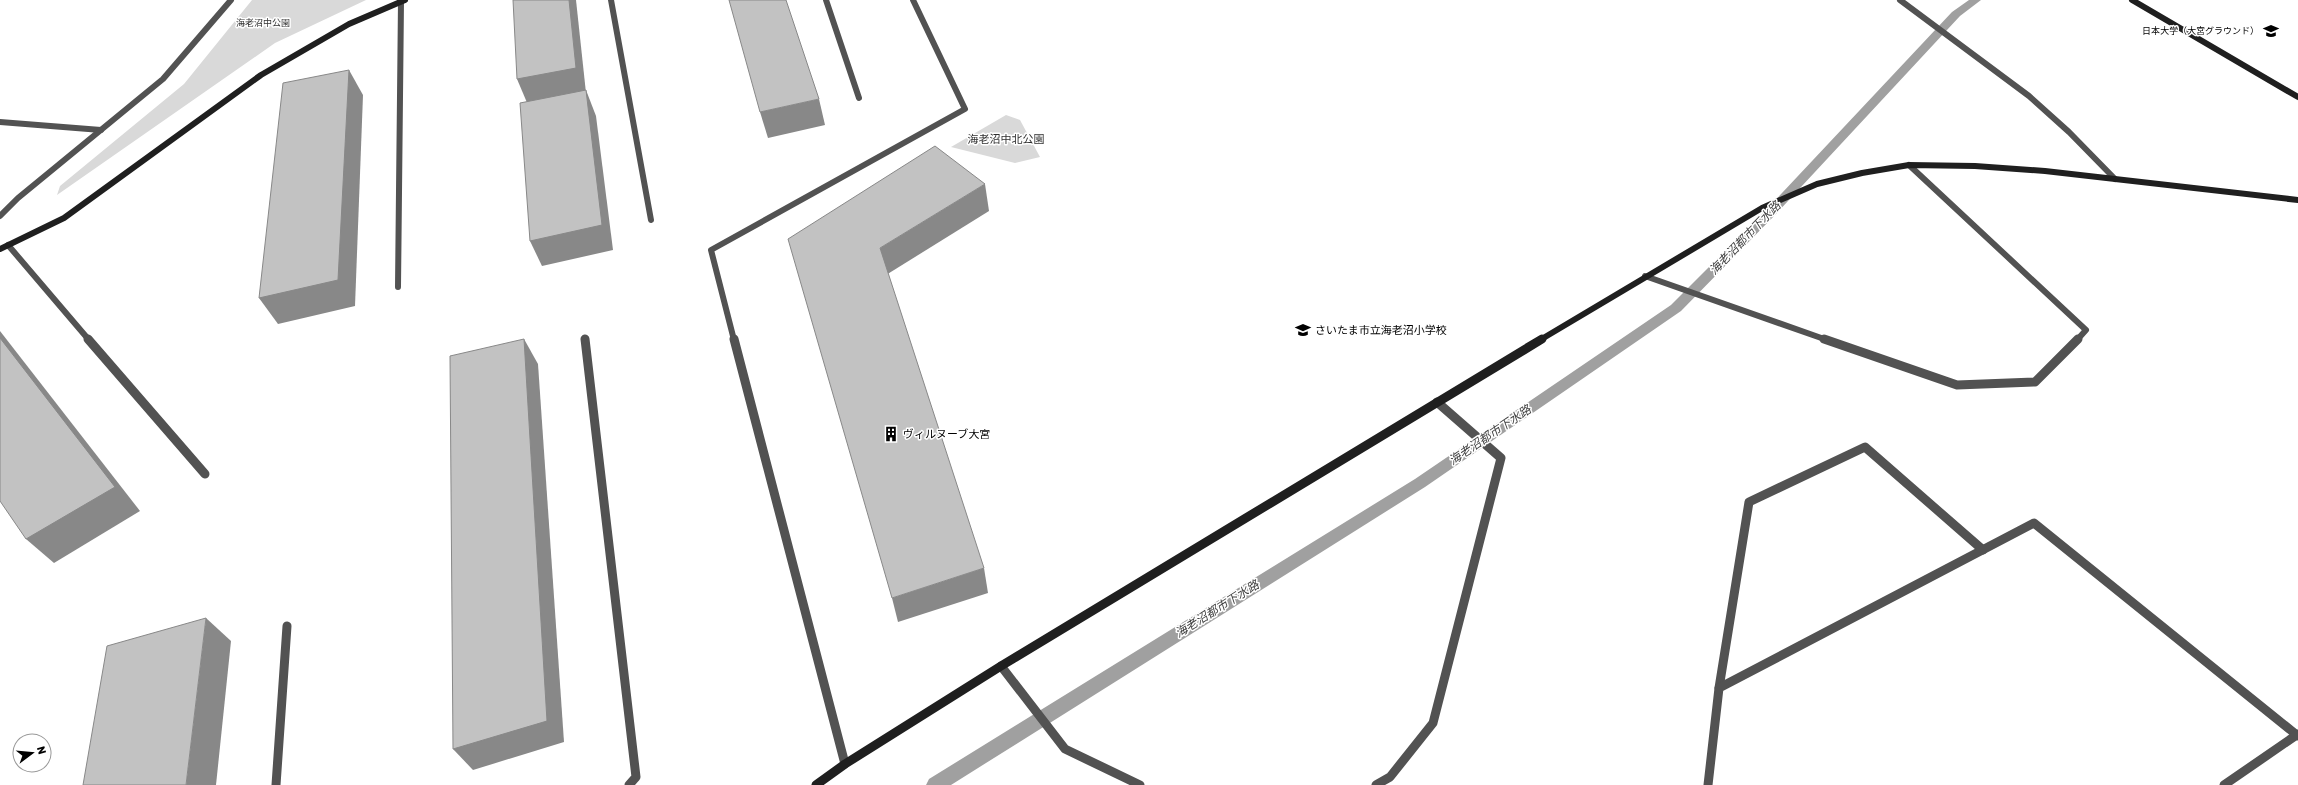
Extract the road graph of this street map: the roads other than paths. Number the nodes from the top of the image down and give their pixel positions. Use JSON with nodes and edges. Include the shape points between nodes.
{"nodes":[{"id":1,"x":231,"y":0,"type":"edge"},
{"id":2,"x":611,"y":0,"type":"edge"},
{"id":3,"x":826,"y":0,"type":"edge"},
{"id":4,"x":913,"y":0,"type":"edge"},
{"id":5,"x":1900,"y":0,"type":"edge"},
{"id":6,"x":2132,"y":0,"type":"edge"},
{"id":7,"x":403,"y":1,"type":"edge"},
{"id":8,"x":2298,"y":97,"type":"edge"},
{"id":9,"x":859,"y":98,"type":"dead end"},
{"id":10,"x":0,"y":122,"type":"edge"},
{"id":11,"x":102,"y":130,"type":"junction"},
{"id":12,"x":1910,"y":165,"type":"junction"},
{"id":13,"x":2115,"y":179,"type":"junction"},
{"id":14,"x":2298,"y":200,"type":"edge"},
{"id":15,"x":0,"y":216,"type":"edge"},
{"id":16,"x":651,"y":220,"type":"dead end"},
{"id":17,"x":8,"y":245,"type":"junction"},
{"id":18,"x":0,"y":249,"type":"edge"},
{"id":19,"x":1645,"y":276,"type":"junction"},
{"id":20,"x":398,"y":287,"type":"dead end"},
{"id":21,"x":585,"y":339,"type":"dead end"},
{"id":22,"x":1437,"y":402,"type":"junction"},
{"id":23,"x":205,"y":474,"type":"dead end"},
{"id":24,"x":1983,"y":550,"type":"junction"},
{"id":25,"x":287,"y":626,"type":"dead end"},
{"id":26,"x":1001,"y":666,"type":"junction"},
{"id":27,"x":1719,"y":688,"type":"junction"},
{"id":28,"x":2298,"y":735,"type":"edge"},
{"id":29,"x":845,"y":764,"type":"junction"},
{"id":30,"x":276,"y":785,"type":"edge"},
{"id":31,"x":629,"y":785,"type":"edge"},
{"id":32,"x":816,"y":785,"type":"edge"},
{"id":33,"x":1140,"y":785,"type":"edge"},
{"id":34,"x":1376,"y":785,"type":"edge"},
{"id":35,"x":1708,"y":785,"type":"edge"},
{"id":36,"x":2224,"y":785,"type":"edge"}],
"edges":[{"from":1,"to":11,"type":"street","via":[[163,79]]},
{"from":2,"to":16,"type":"street"},
{"from":3,"to":9,"type":"street"},
{"from":4,"to":29,"type":"street","via":[[965,109],[711,250]]},
{"from":5,"to":13,"type":"street","via":[[2029,96]]},
{"from":6,"to":8,"type":"street"},
{"from":7,"to":17,"type":"street","via":[[349,24],[262,75],[64,218]]},
{"from":7,"to":20,"type":"street"},
{"from":10,"to":11,"type":"street"},
{"from":11,"to":15,"type":"street"},
{"from":12,"to":13,"type":"street","via":[[1983,167]]},
{"from":12,"to":19,"type":"street","via":[[1817,184],[1762,208]]},
{"from":12,"to":19,"type":"street","via":[[2086,330],[2036,382],[1957,385]]},
{"from":13,"to":14,"type":"street"},
{"from":17,"to":18,"type":"street"},
{"from":17,"to":23,"type":"street"},
{"from":19,"to":22,"type":"street"},
{"from":21,"to":31,"type":"street","via":[[636,777]]},
{"from":22,"to":26,"type":"street"},
{"from":22,"to":34,"type":"street","via":[[1501,458],[1434,723],[1390,777]]},
{"from":24,"to":27,"type":"street"},
{"from":24,"to":27,"type":"street","via":[[1865,447],[1749,502]]},
{"from":24,"to":28,"type":"street","via":[[2034,523]]},
{"from":25,"to":30,"type":"street"},
{"from":26,"to":29,"type":"street"},
{"from":26,"to":33,"type":"street","via":[[1065,750]]},
{"from":27,"to":35,"type":"street"},
{"from":28,"to":36,"type":"street"},
{"from":29,"to":32,"type":"street"}]}
